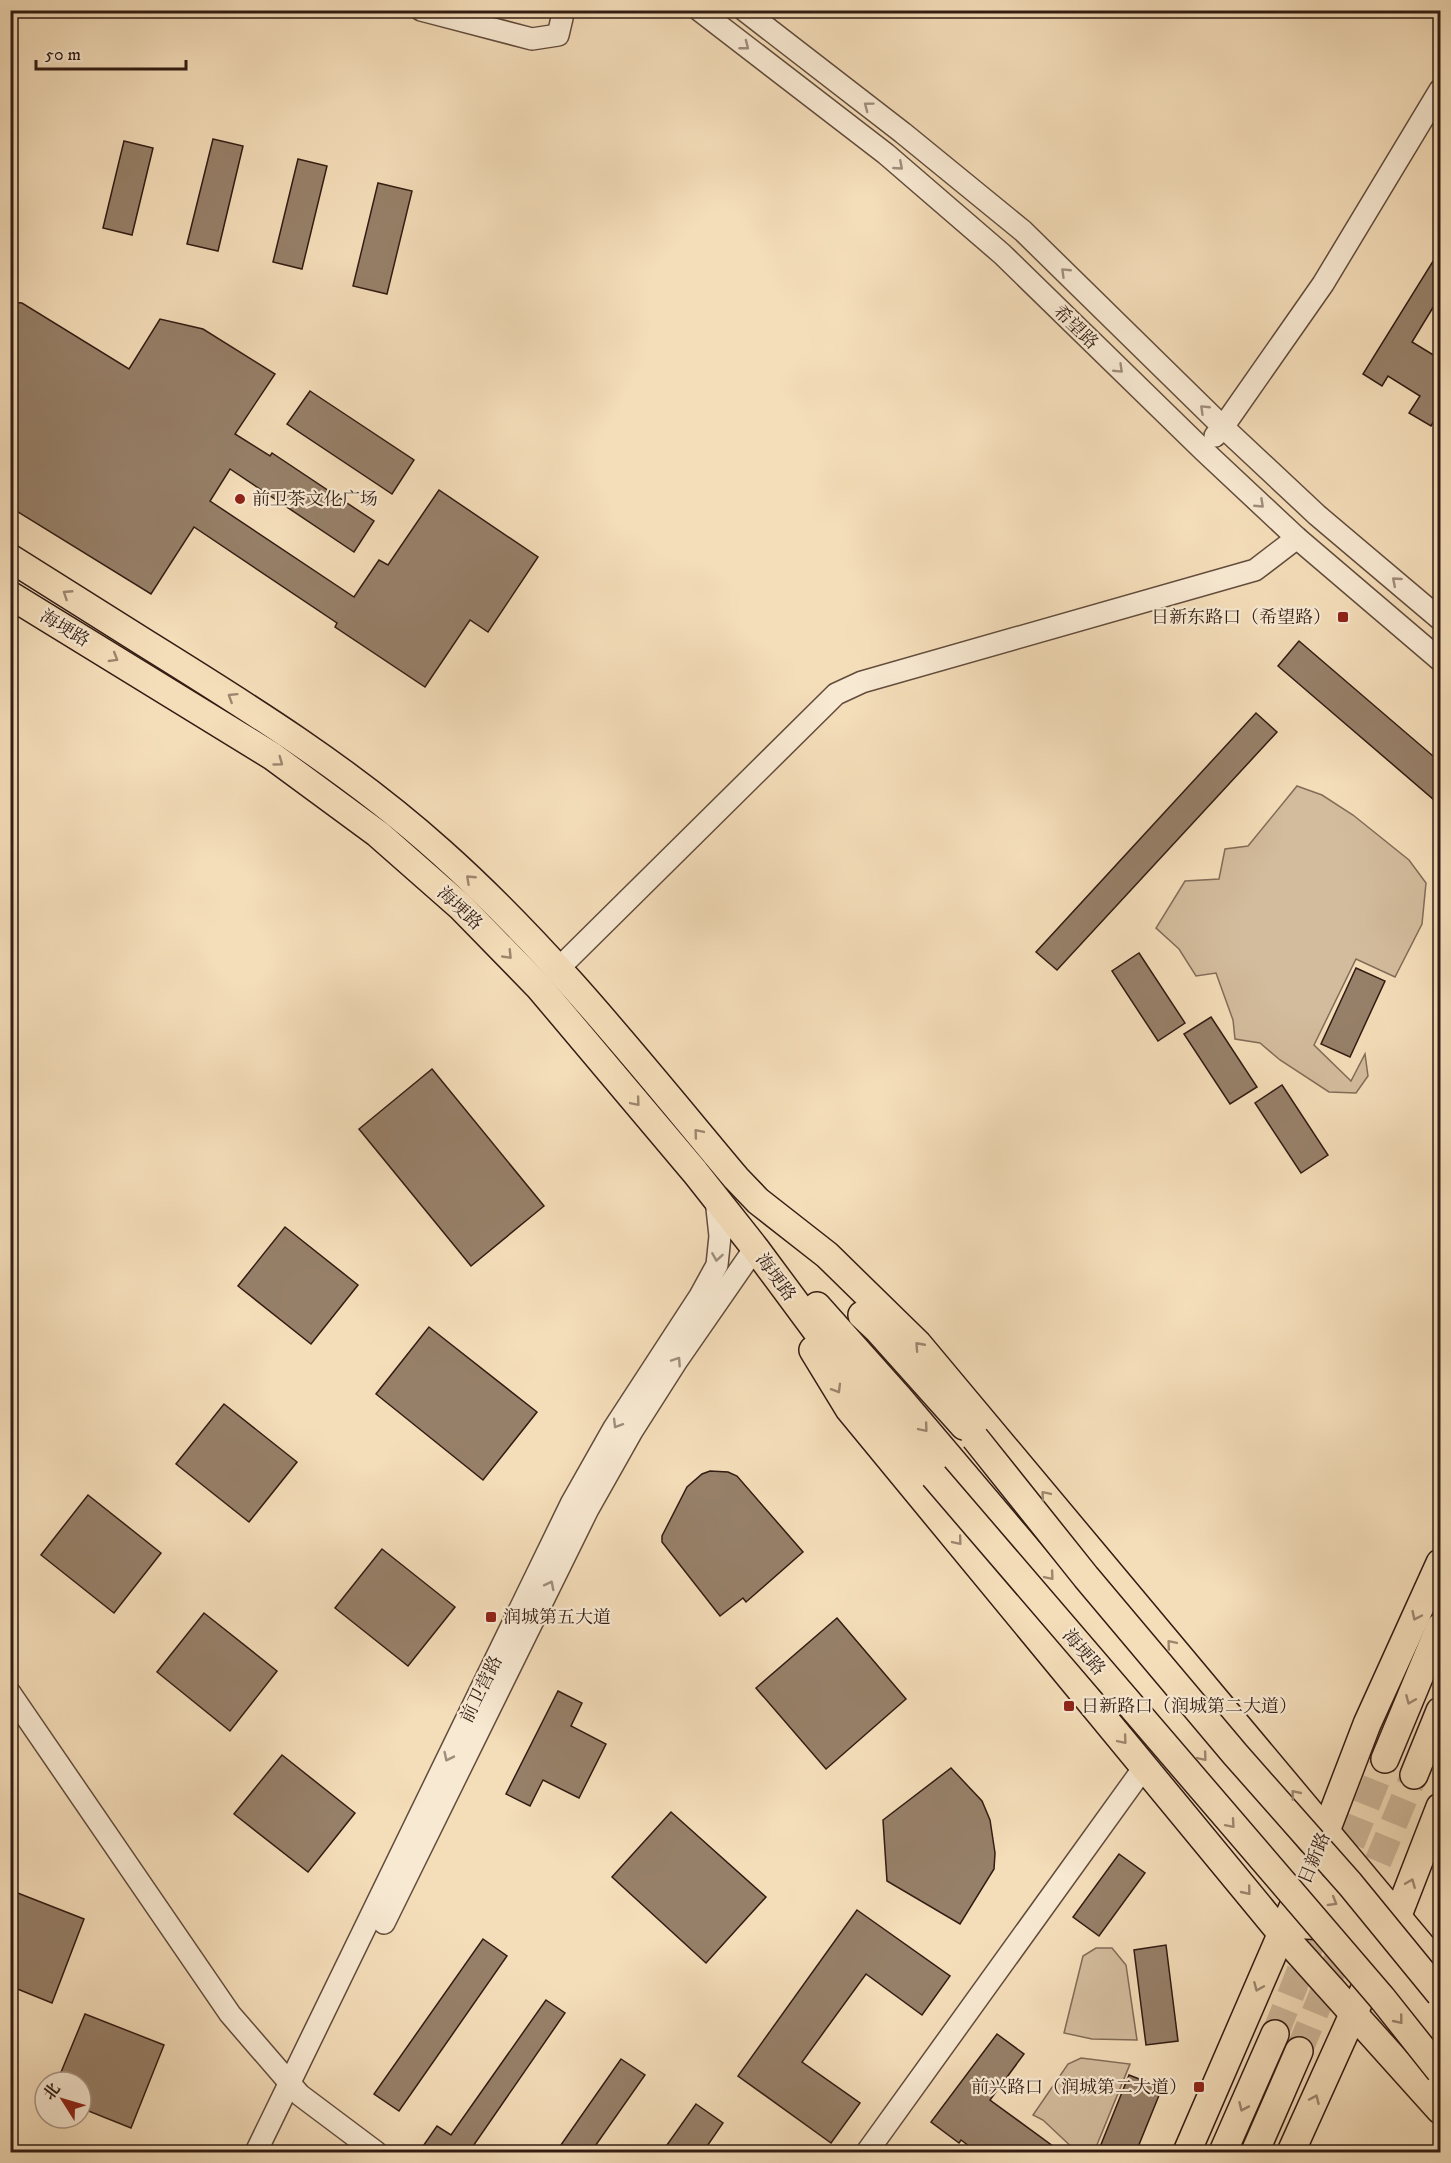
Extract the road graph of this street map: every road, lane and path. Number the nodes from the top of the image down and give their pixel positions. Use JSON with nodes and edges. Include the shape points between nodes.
{"nodes":[{"id":1,"x":421,"y":10,"type":"edge"},
{"id":2,"x":561,"y":10,"type":"edge"},
{"id":3,"x":699,"y":10,"type":"edge"},
{"id":4,"x":744,"y":10,"type":"edge"},
{"id":5,"x":1440,"y":90,"type":"edge"},
{"id":6,"x":1223,"y":427,"type":"junction"},
{"id":7,"x":1203,"y":450,"type":"junction"},
{"id":8,"x":1297,"y":538,"type":"junction"},
{"id":9,"x":10,"y":558,"type":"edge"},
{"id":10,"x":10,"y":595,"type":"edge"},
{"id":11,"x":1440,"y":619,"type":"edge"},
{"id":12,"x":1440,"y":660,"type":"edge"},
{"id":13,"x":558,"y":969,"type":"junction"},
{"id":14,"x":716,"y":1199,"type":"junction"},
{"id":15,"x":758,"y":1201,"type":"junction"},
{"id":16,"x":755,"y":1248,"type":"junction"},
{"id":17,"x":1440,"y":1563,"type":"edge"},
{"id":18,"x":1440,"y":1627,"type":"edge"},
{"id":19,"x":10,"y":1693,"type":"edge"},
{"id":20,"x":1440,"y":1711,"type":"edge"},
{"id":21,"x":1385,"y":1759,"type":"tunnel mouth"},
{"id":22,"x":1145,"y":1766,"type":"junction"},
{"id":23,"x":1414,"y":1775,"type":"tunnel mouth"},
{"id":24,"x":1440,"y":1807,"type":"edge"},
{"id":25,"x":1326,"y":1831,"type":"junction"},
{"id":26,"x":1305,"y":1878,"type":"junction"},
{"id":27,"x":1398,"y":1915,"type":"junction"},
{"id":28,"x":1281,"y":1934,"type":"junction"},
{"id":29,"x":1378,"y":1958,"type":"junction"},
{"id":30,"x":1440,"y":1968,"type":"edge"},
{"id":31,"x":1440,"y":1994,"type":"edge"},
{"id":32,"x":1354,"y":2013,"type":"junction"},
{"id":33,"x":1440,"y":2031,"type":"edge"},
{"id":34,"x":1275,"y":2034,"type":"tunnel mouth"},
{"id":35,"x":1299,"y":2051,"type":"tunnel mouth"},
{"id":36,"x":1440,"y":2071,"type":"edge"},
{"id":37,"x":294,"y":2090,"type":"junction"},
{"id":38,"x":1440,"y":2110,"type":"edge"},
{"id":39,"x":256,"y":2152,"type":"edge"},
{"id":40,"x":272,"y":2152,"type":"edge"},
{"id":41,"x":375,"y":2152,"type":"edge"},
{"id":42,"x":867,"y":2152,"type":"edge"},
{"id":43,"x":1187,"y":2152,"type":"edge"},
{"id":44,"x":1223,"y":2152,"type":"edge"},
{"id":45,"x":1255,"y":2152,"type":"edge"},
{"id":46,"x":1291,"y":2152,"type":"edge"}],
"edges":[{"from":1,"to":2,"type":"street","via":[[532,39],[558,35]]},
{"from":3,"to":7,"type":"street","name":"希望路","one_way":true,"via":[[886,154],[1002,254]]},
{"from":6,"to":4,"type":"street","name":"希望路","one_way":true,"via":[[1023,231]]},
{"from":5,"to":6,"type":"street","via":[[1323,284]]},
{"from":6,"to":7,"type":"street"},
{"from":11,"to":6,"type":"street","name":"希望路","one_way":true},
{"from":7,"to":8,"type":"street","name":"希望路","one_way":true},
{"from":8,"to":12,"type":"street","name":"希望路"},
{"from":8,"to":13,"type":"street","via":[[1255,570],[862,682],[836,694]]},
{"from":13,"to":9,"type":"main road","name":"海埂路","one_way":true,"via":[[504,910],[369,791],[256,712]]},
{"from":10,"to":14,"type":"main road","name":"海埂路","one_way":true,"via":[[272,756],[378,834],[461,907],[539,987]]},
{"from":15,"to":13,"type":"main road","name":"海埂路","one_way":true},
{"from":14,"to":16,"type":"main road","name":"海埂路"},
{"from":14,"to":37,"type":"street","name":"前卫营路","one_way":true,"via":[[720,1236],[717,1265],[571,1504]]},
{"from":25,"to":15,"type":"main road","one_way":true,"via":[[918,1344],[827,1256]]},
{"from":15,"to":31,"type":"main road","name":"海埂路","bridge":true,"via":[[824,1279],[878,1330],[975,1438],[1086,1577]]},
{"from":16,"to":22,"type":"main road","one_way":true,"via":[[849,1409]]},
{"from":16,"to":26,"type":"main road","one_way":true,"via":[[795,1280],[899,1398]]},
{"from":16,"to":36,"type":"main road","name":"海埂路","one_way":true,"bridge":true,"via":[[824,1341],[934,1476],[1382,1998]]},
{"from":37,"to":16,"type":"street","name":"前卫营路","one_way":true,"via":[[588,1509],[676,1362]]},
{"from":17,"to":25,"type":"main road","name":"日新路","one_way":true,"via":[[1366,1724]]},
{"from":18,"to":21,"type":"main road","one_way":true},
{"from":19,"to":37,"type":"street","via":[[230,2014]]},
{"from":20,"to":23,"type":"main road"},
{"from":22,"to":28,"type":"main road","one_way":true},
{"from":22,"to":42,"type":"street"},
{"from":27,"to":24,"type":"main road","one_way":true},
{"from":25,"to":26,"type":"main road","name":"日新路"},
{"from":25,"to":27,"type":"main road"},
{"from":26,"to":27,"type":"main road","one_way":true,"via":[[1325,1897],[1349,1911]]},
{"from":26,"to":28,"type":"main road","name":"日新路"},
{"from":27,"to":29,"type":"main road"},
{"from":27,"to":30,"type":"main road"},
{"from":28,"to":29,"type":"main road","via":[[1306,1925],[1332,1926],[1359,1938]]},
{"from":28,"to":32,"type":"main road"},
{"from":28,"to":43,"type":"main road","name":"日新路","one_way":true},
{"from":29,"to":32,"type":"main road"},
{"from":29,"to":33,"type":"main road"},
{"from":32,"to":38,"type":"main road"},
{"from":46,"to":32,"type":"main road","one_way":true},
{"from":34,"to":44,"type":"main road","one_way":true},
{"from":35,"to":45,"type":"main road"},
{"from":37,"to":39,"type":"street","name":"前卫营路"},
{"from":37,"to":40,"type":"street","name":"前卫营路"},
{"from":37,"to":41,"type":"street"}]}
